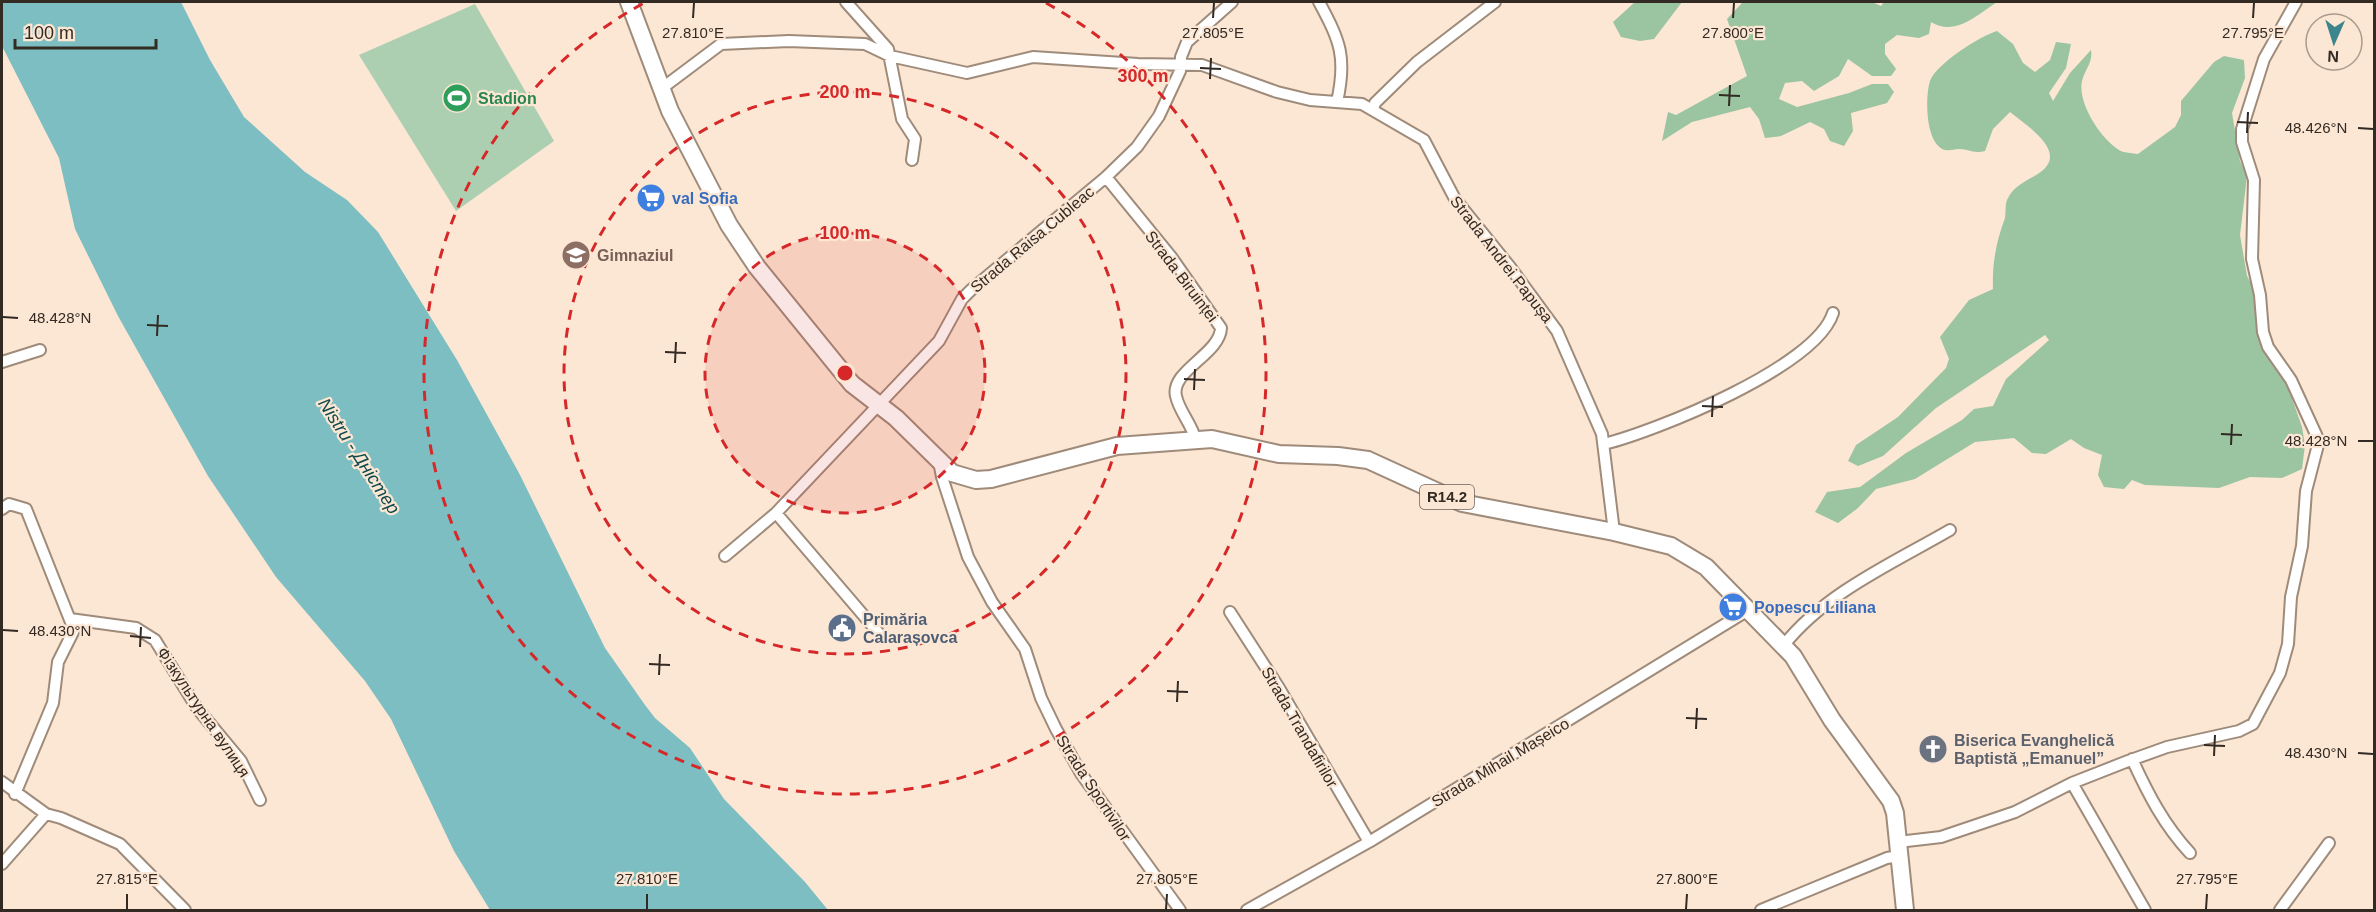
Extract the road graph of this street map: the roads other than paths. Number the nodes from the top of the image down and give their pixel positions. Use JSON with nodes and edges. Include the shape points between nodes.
{"nodes":[{"id":1,"x":629,"y":2,"type":"edge"},
{"id":2,"x":846,"y":2,"type":"edge"},
{"id":3,"x":1232,"y":2,"type":"edge"},
{"id":4,"x":1319,"y":2,"type":"edge"},
{"id":5,"x":1495,"y":2,"type":"edge"},
{"id":6,"x":2296,"y":2,"type":"edge"},
{"id":7,"x":890,"y":56,"type":"junction"},
{"id":8,"x":1181,"y":64,"type":"junction"},
{"id":9,"x":661,"y":89,"type":"junction"},
{"id":10,"x":1337,"y":102,"type":"junction"},
{"id":11,"x":1373,"y":109,"type":"junction"},
{"id":12,"x":912,"y":160,"type":"dead end"},
{"id":13,"x":1106,"y":177,"type":"junction"},
{"id":14,"x":1833,"y":313,"type":"dead end"},
{"id":15,"x":40,"y":350,"type":"dead end"},
{"id":16,"x":2,"y":362,"type":"edge"},
{"id":17,"x":877,"y":404,"type":"junction"},
{"id":18,"x":1195,"y":438,"type":"junction"},
{"id":19,"x":1604,"y":444,"type":"junction"},
{"id":20,"x":939,"y":461,"type":"junction"},
{"id":21,"x":2,"y":509,"type":"edge"},
{"id":22,"x":776,"y":513,"type":"junction"},
{"id":23,"x":1950,"y":530,"type":"dead end"},
{"id":24,"x":1614,"y":532,"type":"junction"},
{"id":25,"x":725,"y":556,"type":"dead end"},
{"id":26,"x":1750,"y":609,"type":"junction"},
{"id":27,"x":1230,"y":612,"type":"dead end"},
{"id":28,"x":70,"y":619,"type":"junction"},
{"id":29,"x":882,"y":637,"type":"dead end"},
{"id":30,"x":1784,"y":645,"type":"junction"},
{"id":31,"x":2132,"y":759,"type":"junction"},
{"id":32,"x":2,"y":782,"type":"edge"},
{"id":33,"x":2072,"y":783,"type":"junction"},
{"id":34,"x":15,"y":794,"type":"junction"},
{"id":35,"x":260,"y":800,"type":"dead end"},
{"id":36,"x":46,"y":814,"type":"junction"},
{"id":37,"x":1369,"y":842,"type":"junction"},
{"id":38,"x":2329,"y":843,"type":"dead end"},
{"id":39,"x":1899,"y":849,"type":"junction"},
{"id":40,"x":2190,"y":853,"type":"dead end"},
{"id":41,"x":2,"y":864,"type":"edge"},
{"id":42,"x":185,"y":910,"type":"edge"},
{"id":43,"x":1180,"y":910,"type":"edge"},
{"id":44,"x":1247,"y":910,"type":"edge"},
{"id":45,"x":1761,"y":910,"type":"edge"},
{"id":46,"x":1905,"y":910,"type":"edge"},
{"id":47,"x":2145,"y":910,"type":"edge"},
{"id":48,"x":2280,"y":910,"type":"edge"}],
"edges":[{"from":1,"to":9,"type":"main road","number":"R14.2"},
{"from":2,"to":7,"type":"street"},
{"from":3,"to":8,"type":"street","name":"Strada Raisa Cubleac","via":[[1187,42]]},
{"from":4,"to":10,"type":"street","via":[[1341,47],[1343,75]]},
{"from":5,"to":11,"type":"street","via":[[1417,62]]},
{"from":6,"to":31,"type":"street","via":[[2264,59],[2242,129],[2253,180],[2252,259],[2263,332],[2319,441],[2306,491],[2286,658],[2253,724]]},
{"from":7,"to":8,"type":"street","name":"Strada Andrei Papușa","via":[[967,73],[1033,57]]},
{"from":7,"to":9,"type":"street","name":"Strada Andrei Papușa","via":[[865,44],[729,42]]},
{"from":7,"to":12,"type":"street","via":[[902,119],[915,139]]},
{"from":8,"to":10,"type":"street","name":"Strada Andrei Papușa","via":[[1208,65],[1277,92]]},
{"from":8,"to":13,"type":"street","name":"Strada Raisa Cubleac","via":[[1159,116],[1137,147]]},
{"from":9,"to":17,"type":"main road","number":"R14.2","via":[[743,248],[841,373]]},
{"from":10,"to":11,"type":"street","name":"Strada Andrei Papușa","via":[[1351,101]]},
{"from":11,"to":19,"type":"street","name":"Strada Andrei Papușa","via":[[1424,140],[1455,200],[1557,331]]},
{"from":13,"to":17,"type":"street","name":"Strada Raisa Cubleac","via":[[962,299],[939,341]]},
{"from":13,"to":18,"type":"street","name":"Strada Biruinței","via":[[1172,258],[1221,328],[1217,343],[1177,384],[1175,394]]},
{"from":14,"to":19,"type":"street","via":[[1817,337],[1754,383],[1636,435]]},
{"from":15,"to":16,"type":"street"},
{"from":17,"to":20,"type":"main road","number":"R14.2"},
{"from":17,"to":22,"type":"street","name":"Strada Raisa Cubleac"},
{"from":18,"to":20,"type":"main road","number":"R14.2","via":[[1117,446],[976,480],[952,473]]},
{"from":18,"to":24,"type":"main road","number":"R14.2","via":[[1227,441],[1279,454],[1368,460],[1462,503]]},
{"from":19,"to":24,"type":"street","name":"Strada Andrei Papușa"},
{"from":20,"to":43,"type":"street","name":"Strada Sportivilor","via":[[968,557],[992,602],[1025,649],[1056,729],[1082,775]]},
{"from":21,"to":28,"type":"street","via":[[9,504],[26,509]]},
{"from":22,"to":25,"type":"street","name":"Strada Raisa Cubleac"},
{"from":22,"to":29,"type":"street"},
{"from":23,"to":30,"type":"street","via":[[1820,610]]},
{"from":24,"to":26,"type":"main road","number":"R14.2","via":[[1686,553]]},
{"from":26,"to":30,"type":"main road","number":"R14.2"},
{"from":26,"to":37,"type":"street","name":"Strada Mihail Mașeico"},
{"from":27,"to":37,"type":"street","name":"Strada Trandafirilor"},
{"from":28,"to":34,"type":"street","via":[[74,630],[58,662],[53,703]]},
{"from":28,"to":35,"type":"street","name":"Фізкультурна вулиця","via":[[136,628],[154,640],[197,708],[241,761]]},
{"from":30,"to":39,"type":"main road","number":"R14.2","via":[[1891,801]]},
{"from":31,"to":33,"type":"street"},
{"from":31,"to":40,"type":"street","via":[[2156,810]]},
{"from":32,"to":34,"type":"street"},
{"from":33,"to":39,"type":"street","via":[[2015,812]]},
{"from":33,"to":47,"type":"street"},
{"from":34,"to":36,"type":"street"},
{"from":36,"to":41,"type":"street"},
{"from":36,"to":42,"type":"street","via":[[120,844]]},
{"from":37,"to":44,"type":"street","name":"Strada Mihail Mașeico"},
{"from":38,"to":48,"type":"street"},
{"from":39,"to":45,"type":"street","via":[[1887,858]]},
{"from":39,"to":46,"type":"main road","number":"R14.2"}]}
